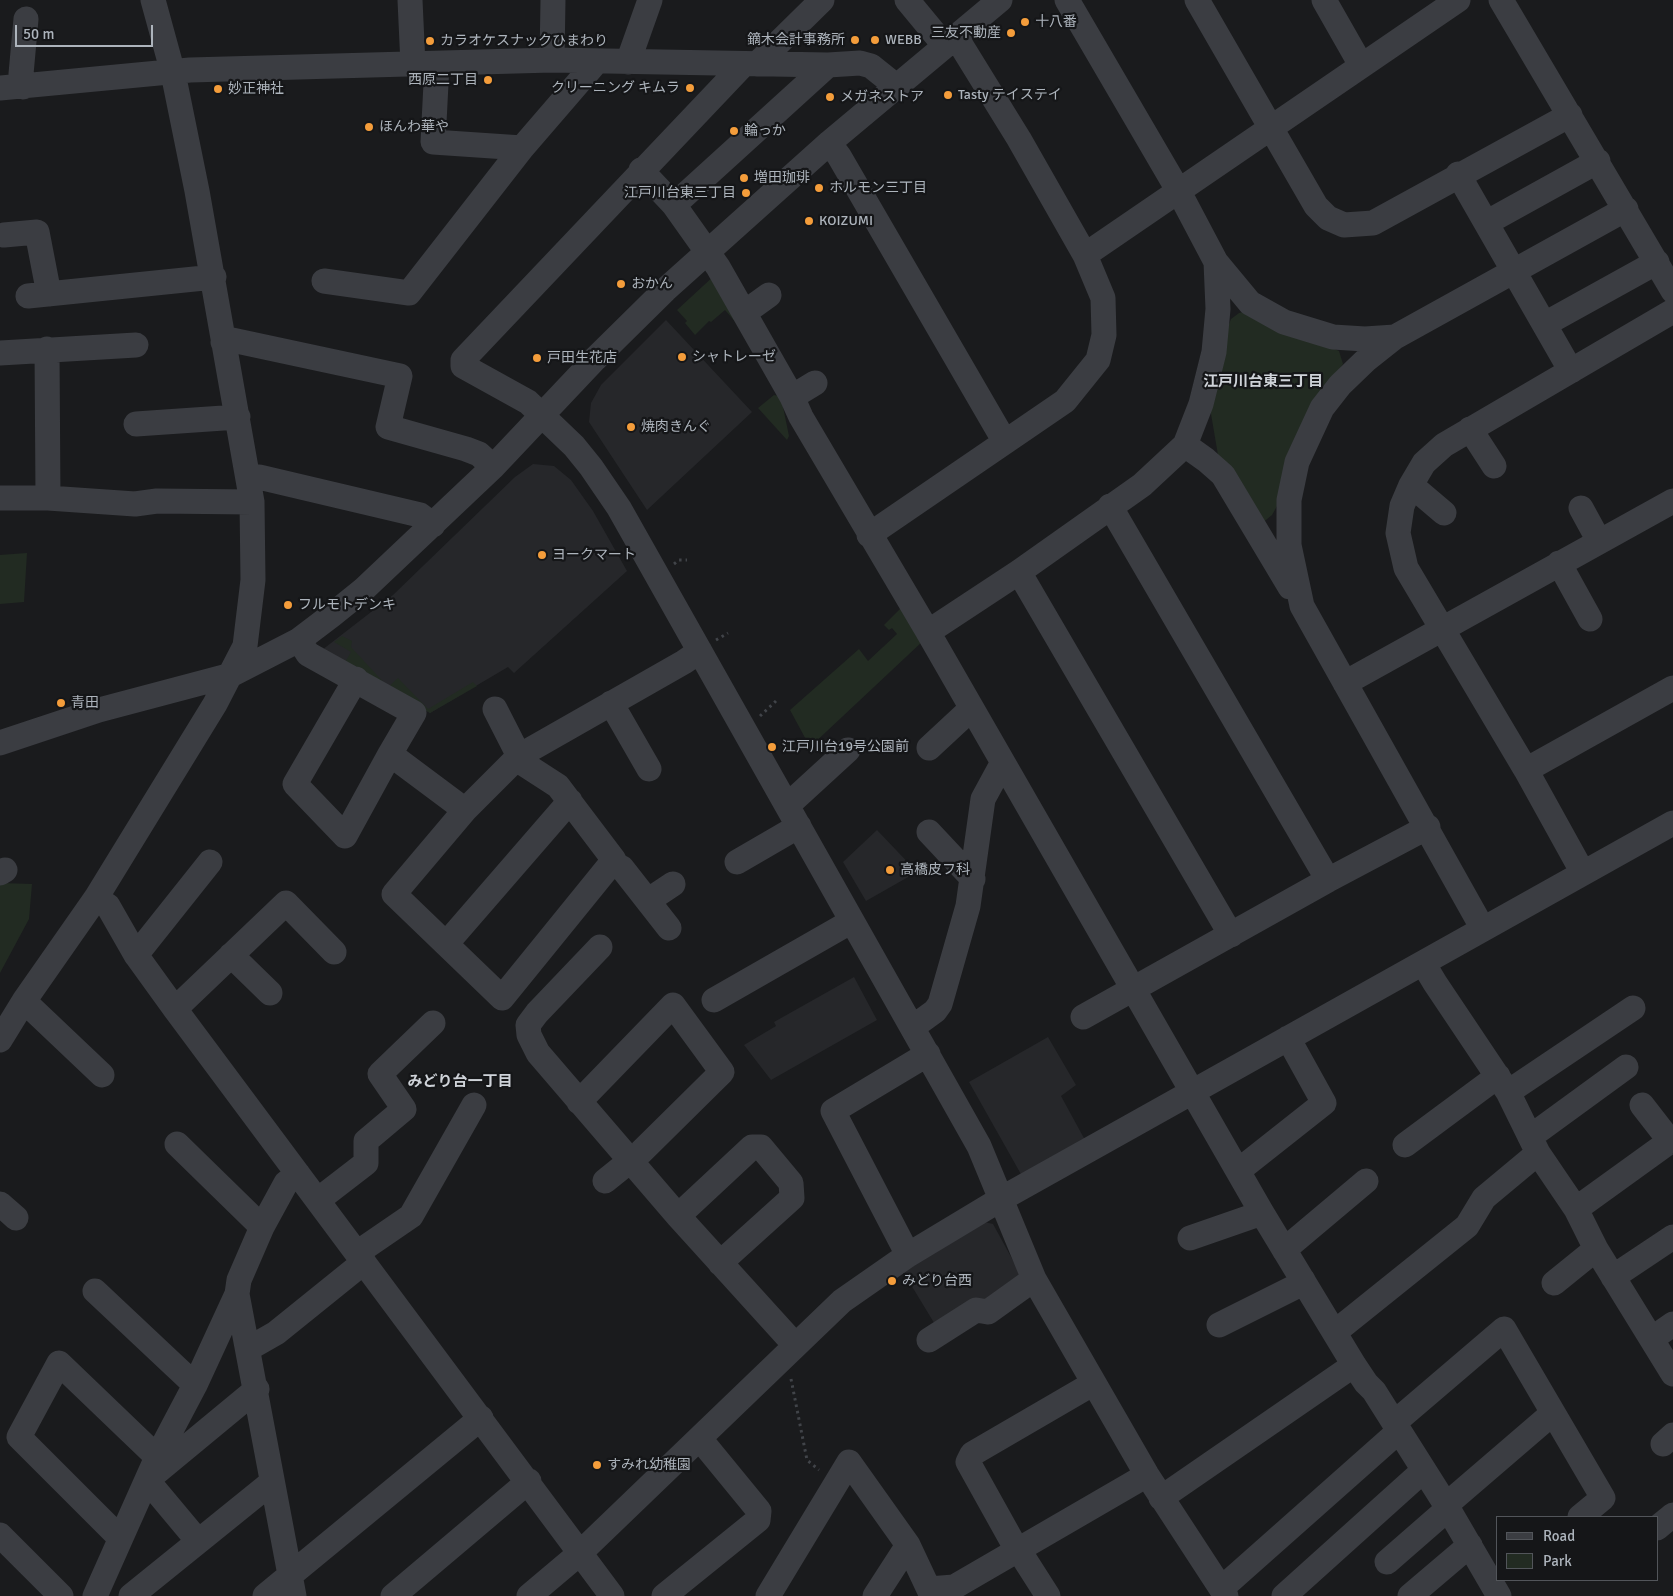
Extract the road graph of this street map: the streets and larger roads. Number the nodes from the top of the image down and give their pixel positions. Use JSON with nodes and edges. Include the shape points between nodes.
{"nodes":[{"id":1,"x":153,"y":0,"type":"edge"},
{"id":2,"x":410,"y":0,"type":"edge"},
{"id":3,"x":553,"y":0,"type":"edge"},
{"id":4,"x":650,"y":0,"type":"edge"},
{"id":5,"x":822,"y":0,"type":"edge"},
{"id":6,"x":906,"y":0,"type":"edge"},
{"id":7,"x":1066,"y":0,"type":"edge"},
{"id":8,"x":1197,"y":0,"type":"edge"},
{"id":9,"x":1324,"y":0,"type":"edge"},
{"id":10,"x":1458,"y":0,"type":"edge"},
{"id":11,"x":1501,"y":0,"type":"edge"},
{"id":12,"x":984,"y":5,"type":"edge"},
{"id":13,"x":26,"y":19,"type":"dead end"},
{"id":14,"x":950,"y":41,"type":"junction"},
{"id":15,"x":552,"y":60,"type":"junction"},
{"id":16,"x":597,"y":61,"type":"junction"},
{"id":17,"x":628,"y":62,"type":"junction"},
{"id":18,"x":751,"y":64,"type":"junction"},
{"id":19,"x":425,"y":65,"type":"junction"},
{"id":20,"x":828,"y":65,"type":"junction"},
{"id":21,"x":1361,"y":65,"type":"junction"},
{"id":22,"x":173,"y":73,"type":"junction"},
{"id":23,"x":896,"y":86,"type":"junction"},
{"id":24,"x":11,"y":87,"type":"edge"},
{"id":25,"x":1570,"y":115,"type":"junction"},
{"id":26,"x":1271,"y":128,"type":"junction"},
{"id":27,"x":829,"y":143,"type":"junction"},
{"id":28,"x":522,"y":148,"type":"junction"},
{"id":29,"x":1598,"y":162,"type":"junction"},
{"id":30,"x":641,"y":170,"type":"junction"},
{"id":31,"x":1458,"y":174,"type":"junction"},
{"id":32,"x":1178,"y":190,"type":"junction"},
{"id":33,"x":674,"y":205,"type":"junction"},
{"id":34,"x":1626,"y":209,"type":"junction"},
{"id":35,"x":1486,"y":223,"type":"junction"},
{"id":36,"x":4,"y":235,"type":"dead end"},
{"id":37,"x":707,"y":251,"type":"junction"},
{"id":38,"x":1085,"y":254,"type":"junction"},
{"id":39,"x":1216,"y":262,"type":"junction"},
{"id":40,"x":1657,"y":262,"type":"junction"},
{"id":41,"x":1513,"y":272,"type":"junction"},
{"id":42,"x":214,"y":277,"type":"junction"},
{"id":43,"x":324,"y":281,"type":"dead end"},
{"id":44,"x":1673,"y":291,"type":"edge"},
{"id":45,"x":769,"y":295,"type":"dead end"},
{"id":46,"x":1673,"y":311,"type":"edge"},
{"id":47,"x":744,"y":313,"type":"junction"},
{"id":48,"x":1545,"y":324,"type":"junction"},
{"id":49,"x":1395,"y":337,"type":"junction"},
{"id":50,"x":223,"y":342,"type":"junction"},
{"id":51,"x":136,"y":345,"type":"dead end"},
{"id":52,"x":47,"y":349,"type":"junction"},
{"id":53,"x":0,"y":353,"type":"edge"},
{"id":54,"x":1571,"y":371,"type":"junction"},
{"id":55,"x":815,"y":383,"type":"dead end"},
{"id":56,"x":792,"y":397,"type":"junction"},
{"id":57,"x":535,"y":409,"type":"junction"},
{"id":58,"x":238,"y":417,"type":"junction"},
{"id":59,"x":136,"y":424,"type":"dead end"},
{"id":60,"x":1470,"y":428,"type":"junction"},
{"id":61,"x":1005,"y":442,"type":"junction"},
{"id":62,"x":1185,"y":445,"type":"junction"},
{"id":63,"x":1494,"y":466,"type":"dead end"},
{"id":64,"x":493,"y":467,"type":"junction"},
{"id":65,"x":1411,"y":484,"type":"junction"},
{"id":66,"x":251,"y":490,"type":"junction"},
{"id":67,"x":0,"y":498,"type":"edge"},
{"id":68,"x":48,"y":498,"type":"junction"},
{"id":69,"x":1673,"y":501,"type":"edge"},
{"id":70,"x":1110,"y":506,"type":"junction"},
{"id":71,"x":1581,"y":508,"type":"dead end"},
{"id":72,"x":1444,"y":513,"type":"dead end"},
{"id":73,"x":433,"y":525,"type":"junction"},
{"id":74,"x":869,"y":535,"type":"junction"},
{"id":75,"x":1599,"y":541,"type":"junction"},
{"id":76,"x":1560,"y":563,"type":"junction"},
{"id":77,"x":1019,"y":572,"type":"junction"},
{"id":78,"x":1302,"y":606,"type":"junction"},
{"id":79,"x":1590,"y":619,"type":"dead end"},
{"id":80,"x":1442,"y":628,"type":"junction"},
{"id":81,"x":928,"y":632,"type":"junction"},
{"id":82,"x":299,"y":640,"type":"junction"},
{"id":83,"x":707,"y":646,"type":"junction"},
{"id":84,"x":230,"y":675,"type":"junction"},
{"id":85,"x":356,"y":679,"type":"junction"},
{"id":86,"x":1345,"y":684,"type":"junction"},
{"id":87,"x":1673,"y":688,"type":"edge"},
{"id":88,"x":610,"y":704,"type":"junction"},
{"id":89,"x":495,"y":709,"type":"dead end"},
{"id":90,"x":971,"y":709,"type":"junction"},
{"id":91,"x":0,"y":743,"type":"edge"},
{"id":92,"x":929,"y":748,"type":"dead end"},
{"id":93,"x":848,"y":750,"type":"dead end"},
{"id":94,"x":390,"y":754,"type":"junction"},
{"id":95,"x":518,"y":756,"type":"junction"},
{"id":96,"x":1002,"y":764,"type":"junction"},
{"id":97,"x":649,"y":769,"type":"dead end"},
{"id":98,"x":1526,"y":770,"type":"junction"},
{"id":99,"x":570,"y":801,"type":"junction"},
{"id":100,"x":465,"y":810,"type":"junction"},
{"id":101,"x":793,"y":816,"type":"junction"},
{"id":102,"x":1673,"y":823,"type":"edge"},
{"id":103,"x":1428,"y":827,"type":"junction"},
{"id":104,"x":929,"y":832,"type":"dead end"},
{"id":105,"x":210,"y":862,"type":"dead end"},
{"id":106,"x":737,"y":862,"type":"dead end"},
{"id":107,"x":613,"y":864,"type":"junction"},
{"id":108,"x":1584,"y":873,"type":"junction"},
{"id":109,"x":973,"y":879,"type":"junction"},
{"id":110,"x":1328,"y":880,"type":"junction"},
{"id":111,"x":673,"y":884,"type":"dead end"},
{"id":112,"x":96,"y":898,"type":"junction"},
{"id":113,"x":649,"y":900,"type":"junction"},
{"id":114,"x":852,"y":921,"type":"junction"},
{"id":115,"x":669,"y":928,"type":"dead end"},
{"id":116,"x":1484,"y":929,"type":"junction"},
{"id":117,"x":1231,"y":935,"type":"junction"},
{"id":118,"x":446,"y":944,"type":"junction"},
{"id":119,"x":600,"y":947,"type":"dead end"},
{"id":120,"x":334,"y":952,"type":"dead end"},
{"id":121,"x":136,"y":955,"type":"junction"},
{"id":122,"x":231,"y":955,"type":"junction"},
{"id":123,"x":1423,"y":963,"type":"junction"},
{"id":124,"x":1133,"y":990,"type":"junction"},
{"id":125,"x":270,"y":993,"type":"dead end"},
{"id":126,"x":24,"y":1000,"type":"junction"},
{"id":127,"x":714,"y":1000,"type":"dead end"},
{"id":128,"x":1632,"y":1008,"type":"dead end"},
{"id":129,"x":175,"y":1009,"type":"junction"},
{"id":130,"x":1083,"y":1017,"type":"dead end"},
{"id":131,"x":433,"y":1023,"type":"dead end"},
{"id":132,"x":913,"y":1027,"type":"junction"},
{"id":133,"x":1288,"y":1038,"type":"junction"},
{"id":134,"x":0,"y":1040,"type":"edge"},
{"id":135,"x":928,"y":1054,"type":"junction"},
{"id":136,"x":1626,"y":1067,"type":"dead end"},
{"id":137,"x":102,"y":1075,"type":"dead end"},
{"id":138,"x":1503,"y":1084,"type":"junction"},
{"id":139,"x":1192,"y":1094,"type":"junction"},
{"id":140,"x":579,"y":1102,"type":"junction"},
{"id":141,"x":474,"y":1105,"type":"dead end"},
{"id":142,"x":1642,"y":1105,"type":"dead end"},
{"id":143,"x":1671,"y":1140,"type":"edge"},
{"id":144,"x":177,"y":1144,"type":"dead end"},
{"id":145,"x":1534,"y":1145,"type":"junction"},
{"id":146,"x":1405,"y":1146,"type":"dead end"},
{"id":147,"x":631,"y":1161,"type":"junction"},
{"id":148,"x":1238,"y":1171,"type":"junction"},
{"id":149,"x":298,"y":1174,"type":"junction"},
{"id":150,"x":605,"y":1181,"type":"dead end"},
{"id":151,"x":1366,"y":1181,"type":"dead end"},
{"id":152,"x":1001,"y":1199,"type":"junction"},
{"id":153,"x":318,"y":1200,"type":"junction"},
{"id":154,"x":1576,"y":1209,"type":"junction"},
{"id":155,"x":1262,"y":1213,"type":"junction"},
{"id":156,"x":678,"y":1216,"type":"junction"},
{"id":157,"x":262,"y":1227,"type":"junction"},
{"id":158,"x":1673,"y":1237,"type":"edge"},
{"id":159,"x":1190,"y":1238,"type":"dead end"},
{"id":160,"x":1596,"y":1249,"type":"junction"},
{"id":161,"x":1284,"y":1250,"type":"junction"},
{"id":162,"x":908,"y":1255,"type":"junction"},
{"id":163,"x":361,"y":1257,"type":"junction"},
{"id":164,"x":720,"y":1262,"type":"junction"},
{"id":165,"x":1613,"y":1277,"type":"junction"},
{"id":166,"x":1034,"y":1279,"type":"junction"},
{"id":167,"x":1303,"y":1280,"type":"junction"},
{"id":168,"x":1554,"y":1283,"type":"dead end"},
{"id":169,"x":95,"y":1291,"type":"dead end"},
{"id":170,"x":237,"y":1294,"type":"junction"},
{"id":171,"x":1673,"y":1324,"type":"edge"},
{"id":172,"x":1219,"y":1325,"type":"dead end"},
{"id":173,"x":1335,"y":1332,"type":"junction"},
{"id":174,"x":1652,"y":1338,"type":"junction"},
{"id":175,"x":929,"y":1340,"type":"dead end"},
{"id":176,"x":248,"y":1349,"type":"junction"},
{"id":177,"x":788,"y":1352,"type":"junction"},
{"id":178,"x":1354,"y":1365,"type":"junction"},
{"id":179,"x":1673,"y":1374,"type":"edge"},
{"id":180,"x":1094,"y":1383,"type":"junction"},
{"id":181,"x":195,"y":1385,"type":"junction"},
{"id":182,"x":257,"y":1389,"type":"junction"},
{"id":183,"x":1553,"y":1413,"type":"junction"},
{"id":184,"x":481,"y":1418,"type":"junction"},
{"id":185,"x":1397,"y":1427,"type":"junction"},
{"id":186,"x":700,"y":1439,"type":"junction"},
{"id":187,"x":157,"y":1457,"type":"junction"},
{"id":188,"x":1424,"y":1470,"type":"junction"},
{"id":189,"x":1147,"y":1475,"type":"junction"},
{"id":190,"x":147,"y":1480,"type":"junction"},
{"id":191,"x":272,"y":1482,"type":"junction"},
{"id":192,"x":529,"y":1482,"type":"junction"},
{"id":193,"x":1161,"y":1498,"type":"junction"},
{"id":194,"x":1446,"y":1506,"type":"junction"},
{"id":195,"x":1673,"y":1514,"type":"edge"},
{"id":196,"x":1581,"y":1516,"type":"edge"},
{"id":197,"x":1658,"y":1527,"type":"edge"},
{"id":198,"x":0,"y":1535,"type":"edge"},
{"id":199,"x":120,"y":1538,"type":"junction"},
{"id":200,"x":198,"y":1541,"type":"junction"},
{"id":201,"x":908,"y":1545,"type":"junction"},
{"id":202,"x":1470,"y":1545,"type":"junction"},
{"id":203,"x":1017,"y":1550,"type":"junction"},
{"id":204,"x":580,"y":1553,"type":"junction"},
{"id":205,"x":1387,"y":1562,"type":"dead end"},
{"id":206,"x":292,"y":1586,"type":"edge"},
{"id":207,"x":1500,"y":1588,"type":"edge"},
{"id":208,"x":930,"y":1592,"type":"edge"},
{"id":209,"x":1224,"y":1592,"type":"edge"},
{"id":210,"x":56,"y":1594,"type":"edge"},
{"id":211,"x":95,"y":1596,"type":"edge"},
{"id":212,"x":131,"y":1596,"type":"edge"},
{"id":213,"x":265,"y":1596,"type":"edge"},
{"id":214,"x":393,"y":1596,"type":"edge"},
{"id":215,"x":530,"y":1596,"type":"edge"},
{"id":216,"x":612,"y":1596,"type":"edge"},
{"id":217,"x":664,"y":1596,"type":"edge"},
{"id":218,"x":768,"y":1596,"type":"edge"},
{"id":219,"x":875,"y":1596,"type":"edge"},
{"id":220,"x":1048,"y":1596,"type":"edge"},
{"id":221,"x":1284,"y":1596,"type":"edge"},
{"id":222,"x":1410,"y":1596,"type":"edge"}],
"edges":[{"from":1,"to":22,"type":"street"},
{"from":2,"to":19,"type":"street"},
{"from":3,"to":15,"type":"street"},
{"from":4,"to":17,"type":"street"},
{"from":5,"to":18,"type":"street"},
{"from":6,"to":14,"type":"street"},
{"from":7,"to":32,"type":"street"},
{"from":8,"to":26,"type":"street"},
{"from":9,"to":21,"type":"street"},
{"from":10,"to":21,"type":"street"},
{"from":11,"to":25,"type":"street"},
{"from":12,"to":14,"type":"street"},
{"from":13,"to":24,"type":"street","via":[[21,74]]},
{"from":14,"to":23,"type":"street"},
{"from":14,"to":38,"type":"street","via":[[1020,139]]},
{"from":15,"to":16,"type":"street"},
{"from":15,"to":19,"type":"street"},
{"from":16,"to":17,"type":"street"},
{"from":16,"to":28,"type":"street"},
{"from":17,"to":18,"type":"street"},
{"from":18,"to":20,"type":"street"},
{"from":18,"to":30,"type":"street"},
{"from":19,"to":22,"type":"street"},
{"from":19,"to":28,"type":"street","via":[[433,142]]},
{"from":20,"to":23,"type":"street","via":[[860,63],[871,66]]},
{"from":20,"to":33,"type":"street"},
{"from":21,"to":26,"type":"street"},
{"from":22,"to":24,"type":"street"},
{"from":22,"to":42,"type":"street"},
{"from":23,"to":27,"type":"street"},
{"from":25,"to":29,"type":"street"},
{"from":25,"to":31,"type":"street"},
{"from":26,"to":31,"type":"street","via":[[1316,206],[1328,218],[1344,225],[1373,223]]},
{"from":26,"to":32,"type":"street"},
{"from":27,"to":37,"type":"street"},
{"from":27,"to":61,"type":"street"},
{"from":28,"to":43,"type":"street","via":[[409,293]]},
{"from":29,"to":34,"type":"street"},
{"from":29,"to":35,"type":"street"},
{"from":30,"to":33,"type":"street"},
{"from":30,"to":57,"type":"street","via":[[463,360],[463,366]]},
{"from":31,"to":35,"type":"street"},
{"from":32,"to":38,"type":"street"},
{"from":32,"to":39,"type":"street"},
{"from":33,"to":37,"type":"street"},
{"from":34,"to":40,"type":"street"},
{"from":34,"to":41,"type":"street"},
{"from":35,"to":41,"type":"street"},
{"from":36,"to":42,"type":"street","via":[[37,232],[39,295]]},
{"from":37,"to":47,"type":"street"},
{"from":37,"to":57,"type":"street","via":[[602,352]]},
{"from":38,"to":61,"type":"street","via":[[1103,298],[1104,335],[1098,360],[1065,401]]},
{"from":39,"to":49,"type":"street","via":[[1250,303],[1284,322],[1333,338]]},
{"from":39,"to":62,"type":"street","via":[[1218,309],[1214,352],[1201,404]]},
{"from":40,"to":44,"type":"street"},
{"from":40,"to":48,"type":"street"},
{"from":41,"to":48,"type":"street"},
{"from":41,"to":49,"type":"street"},
{"from":42,"to":50,"type":"street"},
{"from":45,"to":47,"type":"street"},
{"from":46,"to":54,"type":"street"},
{"from":47,"to":56,"type":"street"},
{"from":48,"to":54,"type":"street"},
{"from":49,"to":78,"type":"street","via":[[1340,385],[1322,408],[1297,462],[1288,500],[1288,519],[1292,571]]},
{"from":50,"to":58,"type":"street"},
{"from":50,"to":64,"type":"street","via":[[232,340],[400,376],[388,427],[466,449],[479,454]]},
{"from":51,"to":52,"type":"street"},
{"from":52,"to":53,"type":"street"},
{"from":52,"to":68,"type":"street"},
{"from":54,"to":60,"type":"street"},
{"from":55,"to":56,"type":"street"},
{"from":56,"to":74,"type":"street"},
{"from":57,"to":64,"type":"street"},
{"from":57,"to":83,"type":"street","via":[[574,446],[600,480]]},
{"from":58,"to":59,"type":"street"},
{"from":58,"to":66,"type":"street"},
{"from":60,"to":63,"type":"street"},
{"from":60,"to":65,"type":"street","via":[[1424,463]]},
{"from":61,"to":74,"type":"street"},
{"from":62,"to":70,"type":"street","via":[[1142,485]]},
{"from":62,"to":78,"type":"street","via":[[1223,475]]},
{"from":64,"to":73,"type":"street"},
{"from":65,"to":72,"type":"street"},
{"from":65,"to":80,"type":"street","via":[[1402,506],[1398,534],[1406,568]]},
{"from":66,"to":68,"type":"street","via":[[135,504]]},
{"from":66,"to":73,"type":"street","via":[[258,477],[420,515]]},
{"from":66,"to":84,"type":"street","via":[[253,580],[245,646]]},
{"from":67,"to":68,"type":"street"},
{"from":69,"to":75,"type":"street"},
{"from":70,"to":77,"type":"street"},
{"from":70,"to":110,"type":"street"},
{"from":71,"to":75,"type":"street"},
{"from":73,"to":82,"type":"street","via":[[363,590]]},
{"from":74,"to":81,"type":"street"},
{"from":75,"to":76,"type":"street"},
{"from":76,"to":79,"type":"street"},
{"from":76,"to":80,"type":"street"},
{"from":77,"to":81,"type":"street"},
{"from":77,"to":117,"type":"street"},
{"from":78,"to":86,"type":"street"},
{"from":80,"to":86,"type":"street"},
{"from":80,"to":98,"type":"street"},
{"from":81,"to":90,"type":"street"},
{"from":82,"to":84,"type":"street"},
{"from":82,"to":85,"type":"street","via":[[308,654]]},
{"from":83,"to":88,"type":"street"},
{"from":83,"to":101,"type":"street"},
{"from":84,"to":91,"type":"street","via":[[99,710]]},
{"from":84,"to":112,"type":"street"},
{"from":85,"to":94,"type":"street","via":[[414,713]]},
{"from":85,"to":94,"type":"street","via":[[295,784],[345,836]]},
{"from":86,"to":103,"type":"street"},
{"from":87,"to":98,"type":"street"},
{"from":88,"to":95,"type":"street"},
{"from":88,"to":97,"type":"street"},
{"from":89,"to":95,"type":"street"},
{"from":90,"to":92,"type":"street"},
{"from":90,"to":96,"type":"street"},
{"from":93,"to":101,"type":"street"},
{"from":94,"to":100,"type":"street"},
{"from":95,"to":99,"type":"street","via":[[524,764],[558,786]]},
{"from":95,"to":100,"type":"street"},
{"from":96,"to":109,"type":"street","via":[[983,799]]},
{"from":96,"to":124,"type":"street"},
{"from":98,"to":108,"type":"street"},
{"from":99,"to":107,"type":"street","via":[[613,856]]},
{"from":99,"to":118,"type":"street"},
{"from":100,"to":118,"type":"street","via":[[394,894]]},
{"from":101,"to":106,"type":"street"},
{"from":101,"to":114,"type":"street"},
{"from":102,"to":108,"type":"street"},
{"from":103,"to":110,"type":"street"},
{"from":103,"to":116,"type":"street"},
{"from":104,"to":109,"type":"street"},
{"from":105,"to":121,"type":"street"},
{"from":107,"to":113,"type":"street","via":[[622,868]]},
{"from":107,"to":118,"type":"street","via":[[502,998]]},
{"from":108,"to":116,"type":"street"},
{"from":109,"to":132,"type":"street","via":[[940,1004]]},
{"from":110,"to":117,"type":"street"},
{"from":111,"to":113,"type":"street"},
{"from":112,"to":121,"type":"street","via":[[108,906]]},
{"from":112,"to":126,"type":"street"},
{"from":113,"to":115,"type":"street"},
{"from":114,"to":127,"type":"street"},
{"from":114,"to":132,"type":"street"},
{"from":116,"to":123,"type":"street"},
{"from":117,"to":124,"type":"street"},
{"from":119,"to":140,"type":"street","via":[[528,1025],[538,1053]]},
{"from":120,"to":122,"type":"street","via":[[286,903]]},
{"from":121,"to":129,"type":"street"},
{"from":122,"to":125,"type":"street"},
{"from":122,"to":129,"type":"street"},
{"from":123,"to":133,"type":"street"},
{"from":123,"to":138,"type":"street"},
{"from":124,"to":130,"type":"street"},
{"from":124,"to":139,"type":"street"},
{"from":126,"to":134,"type":"street"},
{"from":126,"to":137,"type":"street"},
{"from":128,"to":138,"type":"street"},
{"from":129,"to":149,"type":"street"},
{"from":131,"to":153,"type":"street","via":[[380,1074],[404,1109],[366,1141],[366,1163]]},
{"from":132,"to":135,"type":"street"},
{"from":133,"to":139,"type":"street"},
{"from":133,"to":148,"type":"street","via":[[1324,1103]]},
{"from":135,"to":152,"type":"street","via":[[979,1146]]},
{"from":135,"to":162,"type":"street","via":[[833,1111]]},
{"from":136,"to":145,"type":"street"},
{"from":138,"to":145,"type":"street"},
{"from":138,"to":146,"type":"street"},
{"from":139,"to":148,"type":"street"},
{"from":139,"to":152,"type":"street"},
{"from":140,"to":147,"type":"street"},
{"from":140,"to":147,"type":"street","via":[[673,1005],[722,1072]]},
{"from":141,"to":163,"type":"street","via":[[411,1216]]},
{"from":142,"to":143,"type":"street"},
{"from":143,"to":154,"type":"street"},
{"from":144,"to":157,"type":"street"},
{"from":145,"to":154,"type":"street"},
{"from":145,"to":173,"type":"street","via":[[1484,1198],[1467,1226]]},
{"from":147,"to":150,"type":"street"},
{"from":147,"to":156,"type":"street"},
{"from":148,"to":155,"type":"street"},
{"from":149,"to":153,"type":"street"},
{"from":149,"to":157,"type":"street","via":[[286,1183]]},
{"from":151,"to":161,"type":"street"},
{"from":152,"to":162,"type":"street"},
{"from":152,"to":166,"type":"street"},
{"from":153,"to":163,"type":"street"},
{"from":154,"to":160,"type":"street"},
{"from":155,"to":159,"type":"street"},
{"from":155,"to":161,"type":"street"},
{"from":156,"to":164,"type":"street"},
{"from":156,"to":164,"type":"street","via":[[752,1147],[761,1147],[791,1183],[792,1198]]},
{"from":157,"to":170,"type":"street","via":[[239,1280]]},
{"from":158,"to":165,"type":"street"},
{"from":160,"to":165,"type":"street"},
{"from":160,"to":168,"type":"street"},
{"from":161,"to":167,"type":"street"},
{"from":162,"to":177,"type":"street","via":[[842,1301]]},
{"from":163,"to":176,"type":"street","via":[[276,1333]]},
{"from":163,"to":184,"type":"street"},
{"from":164,"to":177,"type":"street"},
{"from":165,"to":174,"type":"street"},
{"from":166,"to":175,"type":"street","via":[[988,1312],[976,1310]]},
{"from":166,"to":180,"type":"street"},
{"from":167,"to":172,"type":"street"},
{"from":167,"to":173,"type":"street"},
{"from":169,"to":181,"type":"street"},
{"from":170,"to":176,"type":"street"},
{"from":170,"to":181,"type":"street"},
{"from":171,"to":174,"type":"street"},
{"from":173,"to":178,"type":"street"},
{"from":174,"to":179,"type":"street"},
{"from":176,"to":182,"type":"street"},
{"from":177,"to":186,"type":"street"},
{"from":178,"to":185,"type":"street"},
{"from":178,"to":193,"type":"street"},
{"from":180,"to":189,"type":"street"},
{"from":180,"to":203,"type":"street","via":[[972,1454],[968,1462]]},
{"from":181,"to":187,"type":"street"},
{"from":182,"to":190,"type":"street"},
{"from":182,"to":191,"type":"street"},
{"from":183,"to":185,"type":"street","via":[[1504,1329]]},
{"from":183,"to":194,"type":"street"},
{"from":183,"to":196,"type":"street","via":[[1603,1498]]},
{"from":184,"to":192,"type":"street"},
{"from":184,"to":206,"type":"street"},
{"from":185,"to":188,"type":"street"},
{"from":185,"to":209,"type":"street"},
{"from":186,"to":204,"type":"street"},
{"from":186,"to":217,"type":"street","via":[[759,1511],[758,1520]]},
{"from":187,"to":190,"type":"street"},
{"from":187,"to":199,"type":"street","via":[[59,1363],[19,1437]]},
{"from":188,"to":194,"type":"street"},
{"from":188,"to":221,"type":"street"},
{"from":189,"to":193,"type":"street"},
{"from":189,"to":203,"type":"street"},
{"from":190,"to":199,"type":"street"},
{"from":190,"to":200,"type":"street"},
{"from":191,"to":200,"type":"street"},
{"from":191,"to":206,"type":"street"},
{"from":192,"to":204,"type":"street"},
{"from":192,"to":214,"type":"street"},
{"from":193,"to":209,"type":"street"},
{"from":194,"to":202,"type":"street"},
{"from":194,"to":205,"type":"street","via":[[1442,1514]]},
{"from":195,"to":197,"type":"street"},
{"from":198,"to":210,"type":"street"},
{"from":199,"to":211,"type":"street"},
{"from":200,"to":212,"type":"street"},
{"from":201,"to":208,"type":"street"},
{"from":201,"to":218,"type":"street","via":[[849,1462]]},
{"from":201,"to":219,"type":"street"},
{"from":202,"to":207,"type":"street"},
{"from":202,"to":222,"type":"street"},
{"from":203,"to":208,"type":"street","via":[[954,1587]]},
{"from":203,"to":220,"type":"street"},
{"from":204,"to":215,"type":"street"},
{"from":204,"to":216,"type":"street"},
{"from":206,"to":213,"type":"street"}]}
